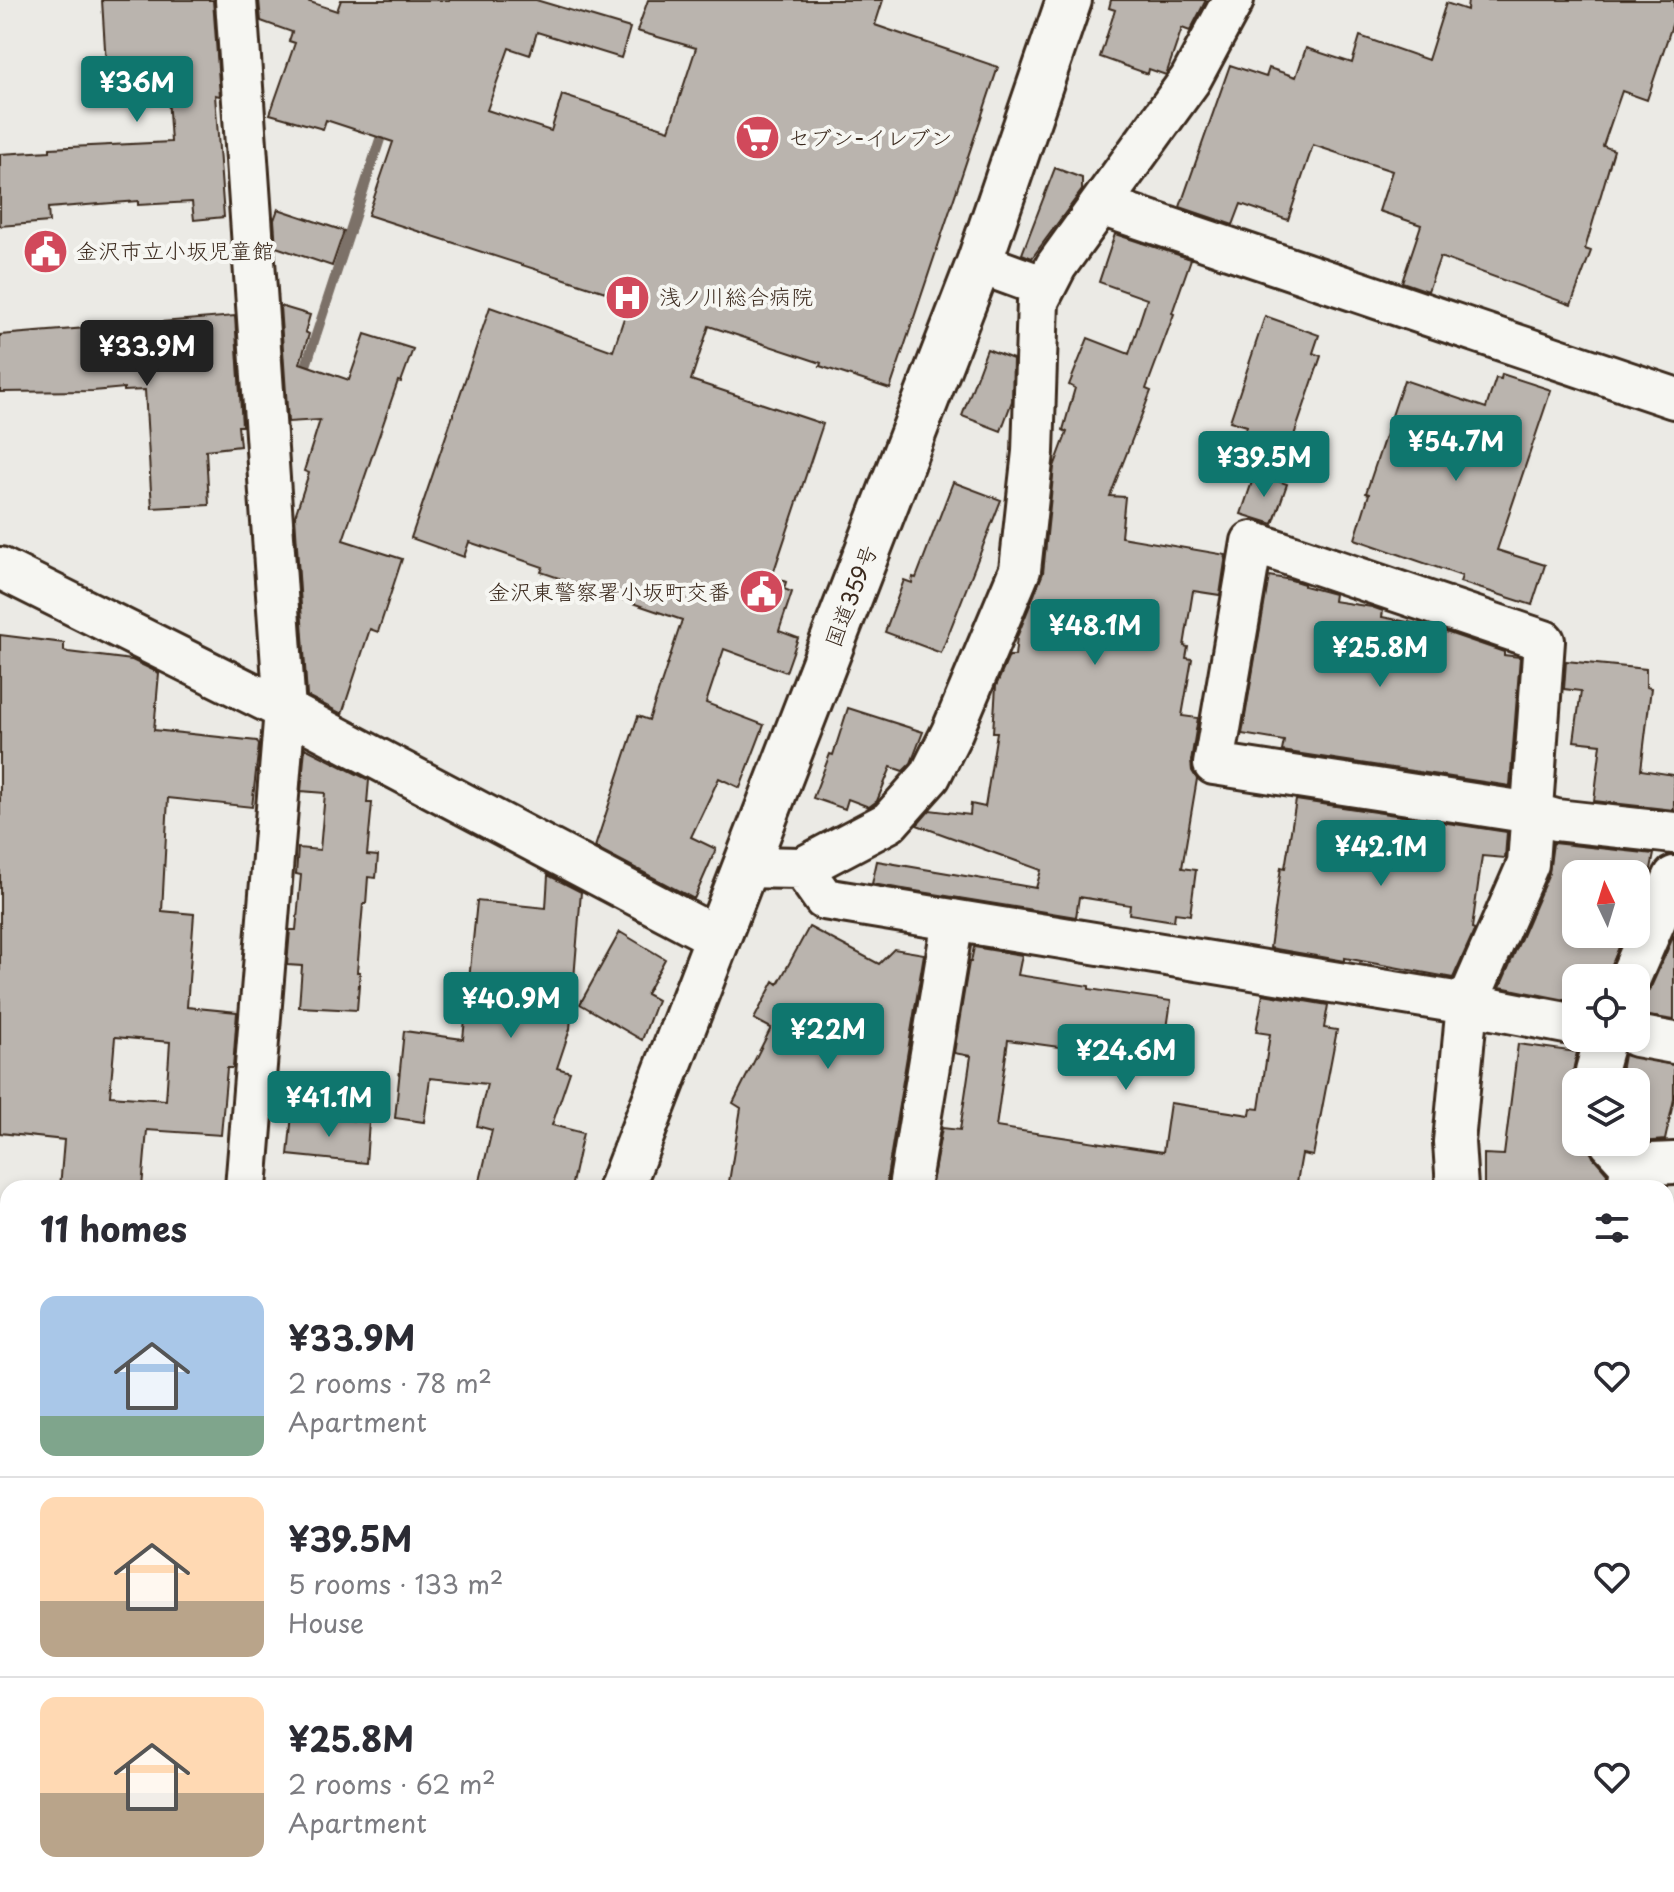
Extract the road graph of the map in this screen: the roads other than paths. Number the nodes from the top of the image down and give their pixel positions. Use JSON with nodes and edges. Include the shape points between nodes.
{"nodes":[{"id":1,"x":236,"y":0,"type":"edge"},
{"id":2,"x":1069,"y":0,"type":"edge"},
{"id":3,"x":1233,"y":0,"type":"edge"},
{"id":4,"x":1101,"y":205,"type":"junction"},
{"id":5,"x":979,"y":263,"type":"junction"},
{"id":6,"x":1045,"y":287,"type":"junction"},
{"id":7,"x":1674,"y":398,"type":"edge"},
{"id":8,"x":0,"y":568,"type":"edge"},
{"id":9,"x":285,"y":710,"type":"junction"},
{"id":10,"x":1532,"y":813,"type":"junction"},
{"id":11,"x":1674,"y":833,"type":"edge"},
{"id":12,"x":746,"y":867,"type":"junction"},
{"id":13,"x":802,"y":868,"type":"junction"},
{"id":14,"x":1674,"y":877,"type":"edge"},
{"id":15,"x":953,"y":920,"type":"junction"},
{"id":16,"x":718,"y":938,"type":"junction"},
{"id":17,"x":1636,"y":964,"type":"edge"},
{"id":18,"x":1467,"y":1004,"type":"junction"},
{"id":19,"x":1562,"y":1022,"type":"edge"},
{"id":20,"x":1650,"y":1039,"type":"edge"},
{"id":21,"x":1674,"y":1043,"type":"edge"},
{"id":22,"x":1674,"y":1163,"type":"edge"},
{"id":23,"x":1623,"y":1165,"type":"edge"},
{"id":24,"x":247,"y":1180,"type":"edge"},
{"id":25,"x":624,"y":1180,"type":"edge"},
{"id":26,"x":910,"y":1180,"type":"edge"},
{"id":27,"x":1456,"y":1180,"type":"edge"}],
"edges":[{"from":1,"to":9,"type":"street"},
{"from":2,"to":5,"type":"main road","name":"国道359号"},
{"from":3,"to":4,"type":"street","via":[[1190,80]]},
{"from":4,"to":6,"type":"street"},
{"from":4,"to":7,"type":"street"},
{"from":5,"to":6,"type":"street"},
{"from":5,"to":12,"type":"main road","name":"国道359号"},
{"from":6,"to":13,"type":"street","via":[[1038,301],[1033,452],[1020,570],[930,776],[889,822]]},
{"from":8,"to":9,"type":"street"},
{"from":9,"to":16,"type":"street"},
{"from":9,"to":24,"type":"street"},
{"from":10,"to":10,"type":"street","via":[[1214,764],[1252,542],[1544,641]]},
{"from":10,"to":11,"type":"street"},
{"from":10,"to":18,"type":"street","via":[[1528,864]]},
{"from":12,"to":13,"type":"street"},
{"from":12,"to":16,"type":"main road","name":"国道359号"},
{"from":13,"to":15,"type":"street","via":[[824,899]]},
{"from":14,"to":17,"type":"street"},
{"from":15,"to":18,"type":"street"},
{"from":15,"to":26,"type":"street"},
{"from":16,"to":25,"type":"main road","name":"国道359号"},
{"from":18,"to":19,"type":"street"},
{"from":18,"to":27,"type":"street","via":[[1454,1142]]},
{"from":20,"to":21,"type":"street"},
{"from":22,"to":23,"type":"street"}]}
